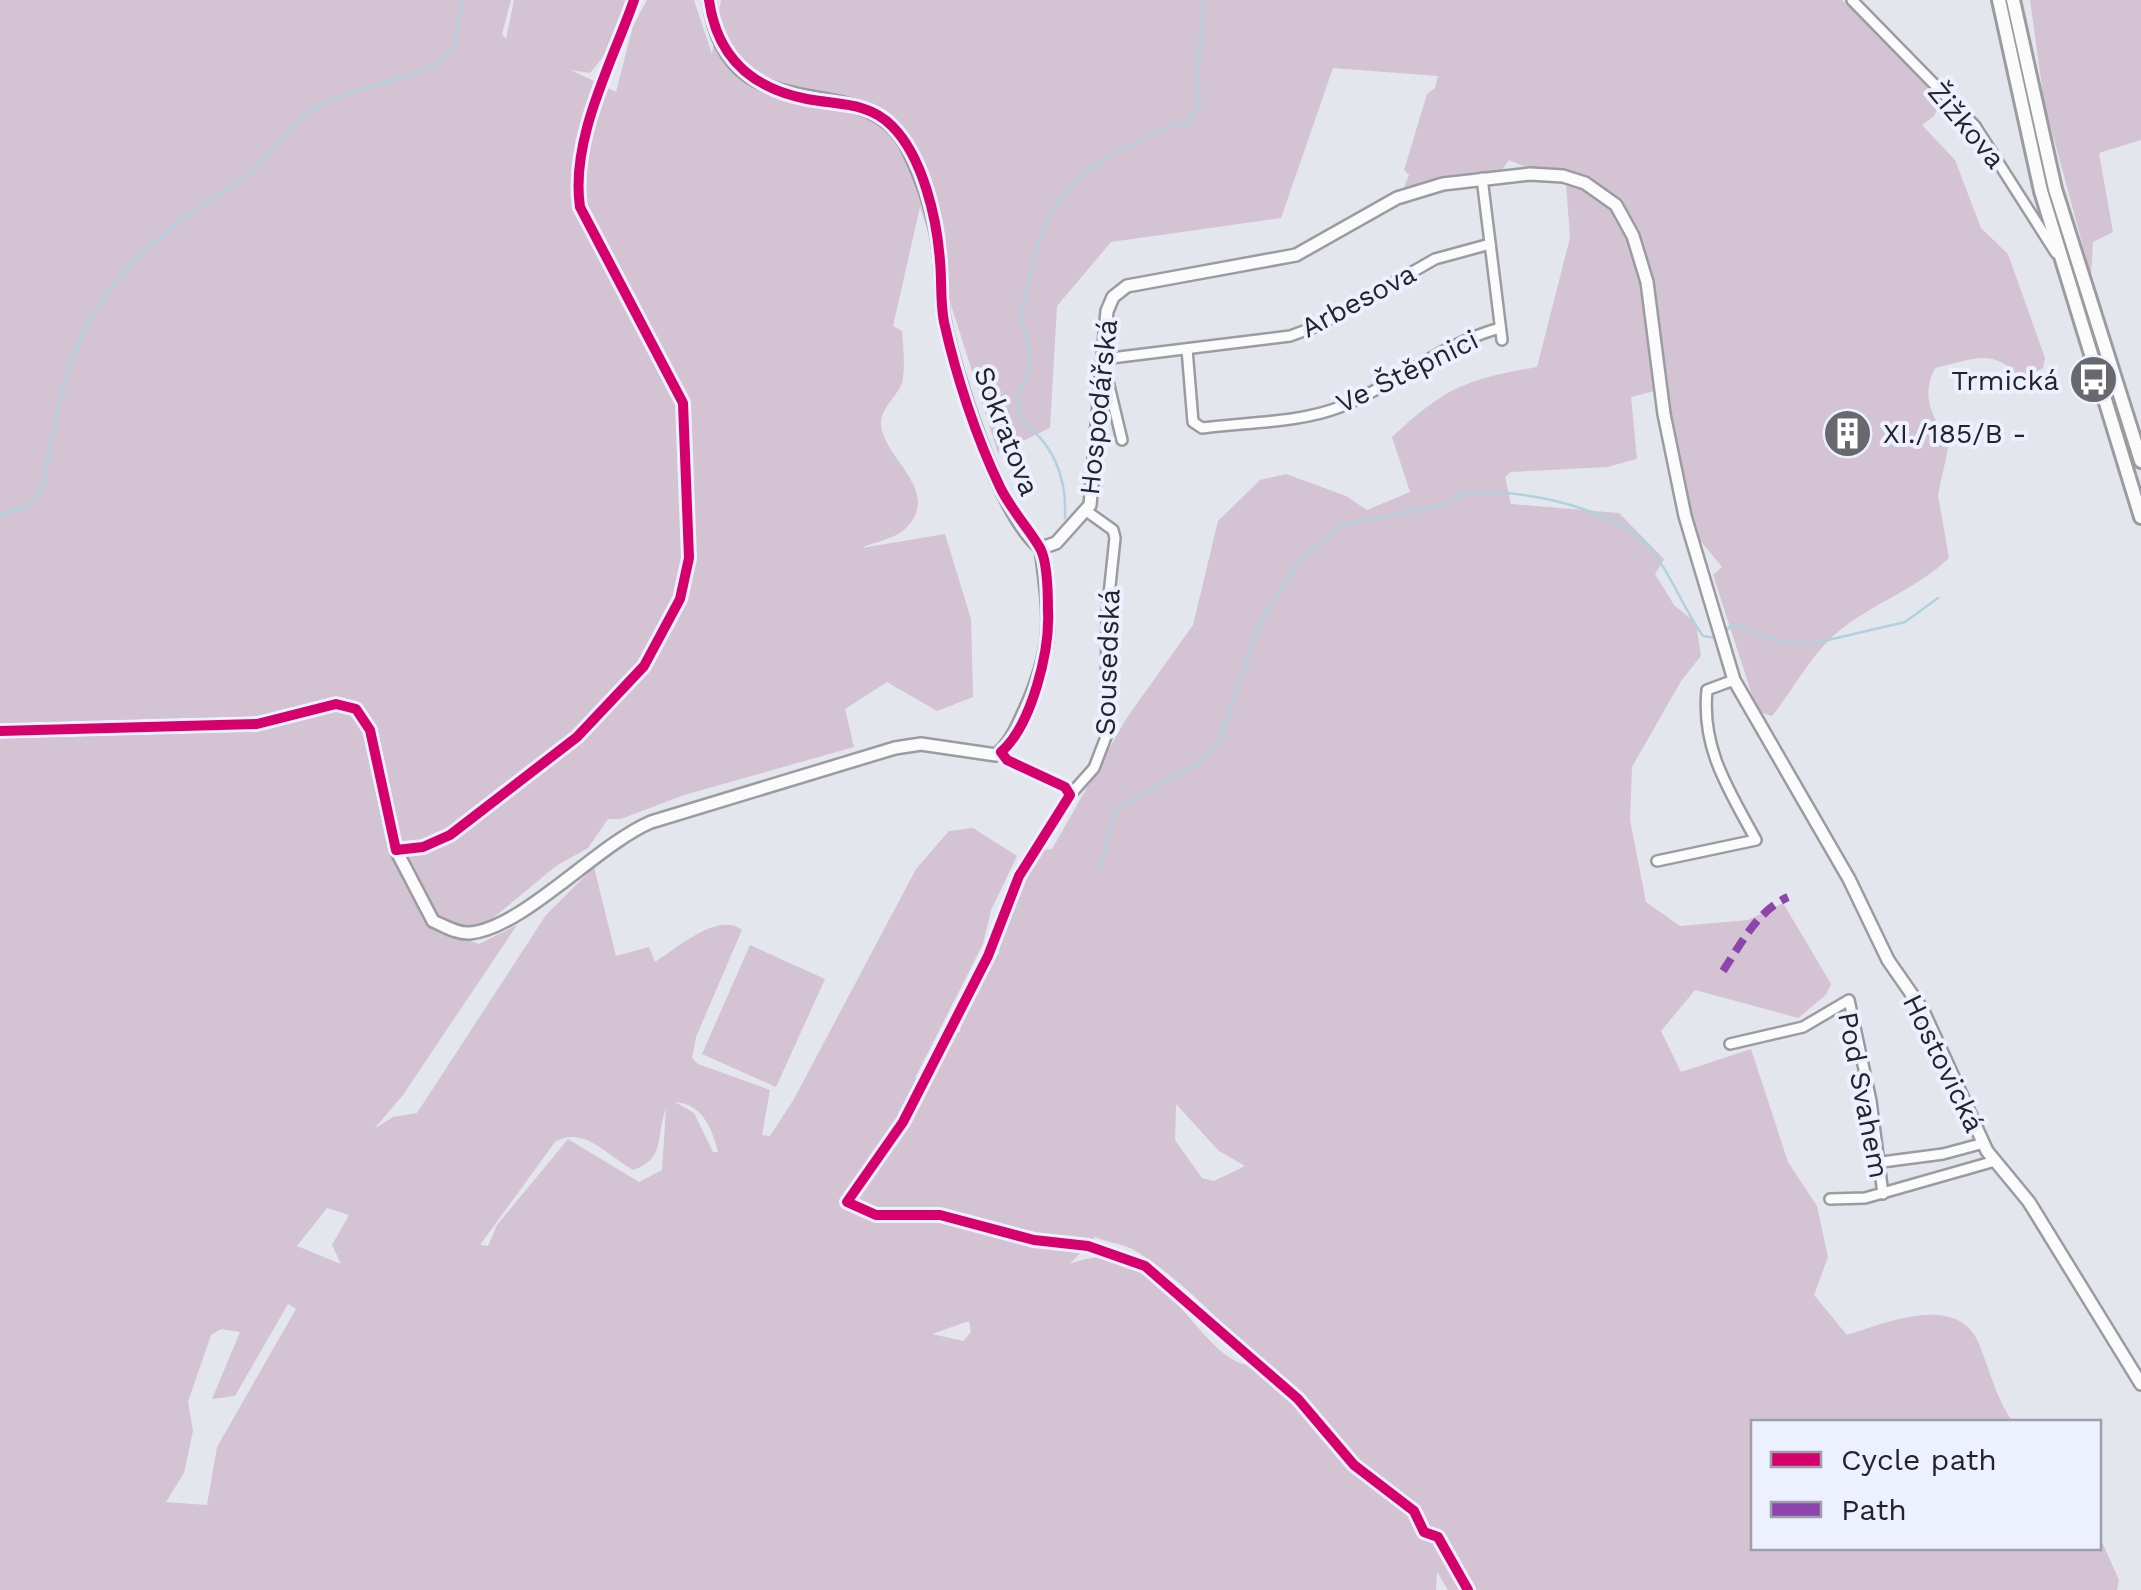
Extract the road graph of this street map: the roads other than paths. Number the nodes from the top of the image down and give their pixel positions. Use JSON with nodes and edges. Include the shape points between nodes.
{"nodes":[{"id":1,"x":634,"y":0,"type":"edge"},
{"id":2,"x":710,"y":0,"type":"edge"},
{"id":3,"x":1852,"y":0,"type":"edge"},
{"id":4,"x":1998,"y":0,"type":"edge"},
{"id":5,"x":2013,"y":0,"type":"edge"},
{"id":6,"x":1482,"y":178,"type":"junction"},
{"id":7,"x":1490,"y":244,"type":"junction"},
{"id":8,"x":2064,"y":264,"type":"junction"},
{"id":9,"x":1500,"y":328,"type":"junction"},
{"id":10,"x":1502,"y":340,"type":"dead end"},
{"id":11,"x":1187,"y":349,"type":"junction"},
{"id":12,"x":1103,"y":360,"type":"junction"},
{"id":13,"x":1122,"y":440,"type":"dead end"},
{"id":14,"x":2141,"y":462,"type":"edge"},
{"id":15,"x":1085,"y":510,"type":"junction"},
{"id":16,"x":2141,"y":518,"type":"edge"},
{"id":17,"x":1041,"y":548,"type":"junction"},
{"id":18,"x":1734,"y":680,"type":"junction"},
{"id":19,"x":0,"y":731,"type":"edge"},
{"id":20,"x":1001,"y":752,"type":"junction"},
{"id":21,"x":396,"y":850,"type":"junction"},
{"id":22,"x":1657,"y":861,"type":"dead end"},
{"id":23,"x":1730,"y":1044,"type":"dead end"},
{"id":24,"x":1984,"y":1143,"type":"junction"},
{"id":25,"x":1996,"y":1161,"type":"junction"},
{"id":26,"x":1882,"y":1162,"type":"junction"},
{"id":27,"x":1883,"y":1194,"type":"junction"},
{"id":28,"x":1830,"y":1199,"type":"dead end"},
{"id":29,"x":2141,"y":1384,"type":"edge"}],
"edges":[{"from":1,"to":21,"type":"street","via":[[576,180],[580,207],[684,403],[689,558],[680,599],[644,666],[577,736],[450,836]]},
{"from":2,"to":17,"type":"street","name":"Sokratova","via":[[724,52],[755,80],[871,111],[907,146],[931,211],[944,322],[999,486]]},
{"from":3,"to":8,"type":"street","name":"Žižkova","via":[[1975,126]]},
{"from":4,"to":8,"type":"main road","name":"Žižkova","via":[[2022,119]]},
{"from":5,"to":14,"type":"main road","via":[[2055,189]]},
{"from":6,"to":7,"type":"street"},
{"from":6,"to":12,"type":"street","name":"Hospodářská","via":[[1397,198],[1296,255],[1127,286],[1107,311]]},
{"from":6,"to":18,"type":"street","name":"Hospodářská","via":[[1530,174],[1586,182],[1616,205],[1633,236],[1651,304],[1685,516]]},
{"from":7,"to":9,"type":"street"},
{"from":7,"to":11,"type":"street","name":"Arbesova","via":[[1435,259],[1290,336]]},
{"from":8,"to":16,"type":"main road","name":"Žižkova"},
{"from":9,"to":10,"type":"street"},
{"from":9,"to":11,"type":"street","name":"Ve Štěpnici","via":[[1456,341],[1341,406],[1196,426]]},
{"from":11,"to":12,"type":"street","name":"Arbesova"},
{"from":12,"to":13,"type":"street"},
{"from":12,"to":15,"type":"street","name":"Hospodářská","via":[[1097,459]]},
{"from":15,"to":17,"type":"street","name":"Hospodářská","via":[[1056,543]]},
{"from":15,"to":20,"type":"street","name":"Sousedská","via":[[1114,530],[1115,538],[1102,754],[1070,795]]},
{"from":17,"to":20,"type":"street","via":[[1046,661]]},
{"from":18,"to":22,"type":"street","via":[[1707,690],[1706,734],[1756,840]]},
{"from":18,"to":24,"type":"street","name":"Hostovická","via":[[1888,960],[1922,1009]]},
{"from":19,"to":21,"type":"street","via":[[257,724],[336,704],[356,709],[370,730]]},
{"from":20,"to":21,"type":"street","via":[[896,748],[652,822],[500,924],[472,933],[433,921]]},
{"from":23,"to":26,"type":"street","name":"Pod Svahem","via":[[1803,1027],[1849,1000]]},
{"from":24,"to":25,"type":"street","name":"Hostovická"},
{"from":24,"to":26,"type":"street"},
{"from":25,"to":27,"type":"street","name":"Pod Svahem"},
{"from":25,"to":29,"type":"street","name":"Hostovická","via":[[2029,1202]]},
{"from":26,"to":27,"type":"street","name":"Pod Svahem"},
{"from":27,"to":28,"type":"street","name":"Pod Svahem"}]}
